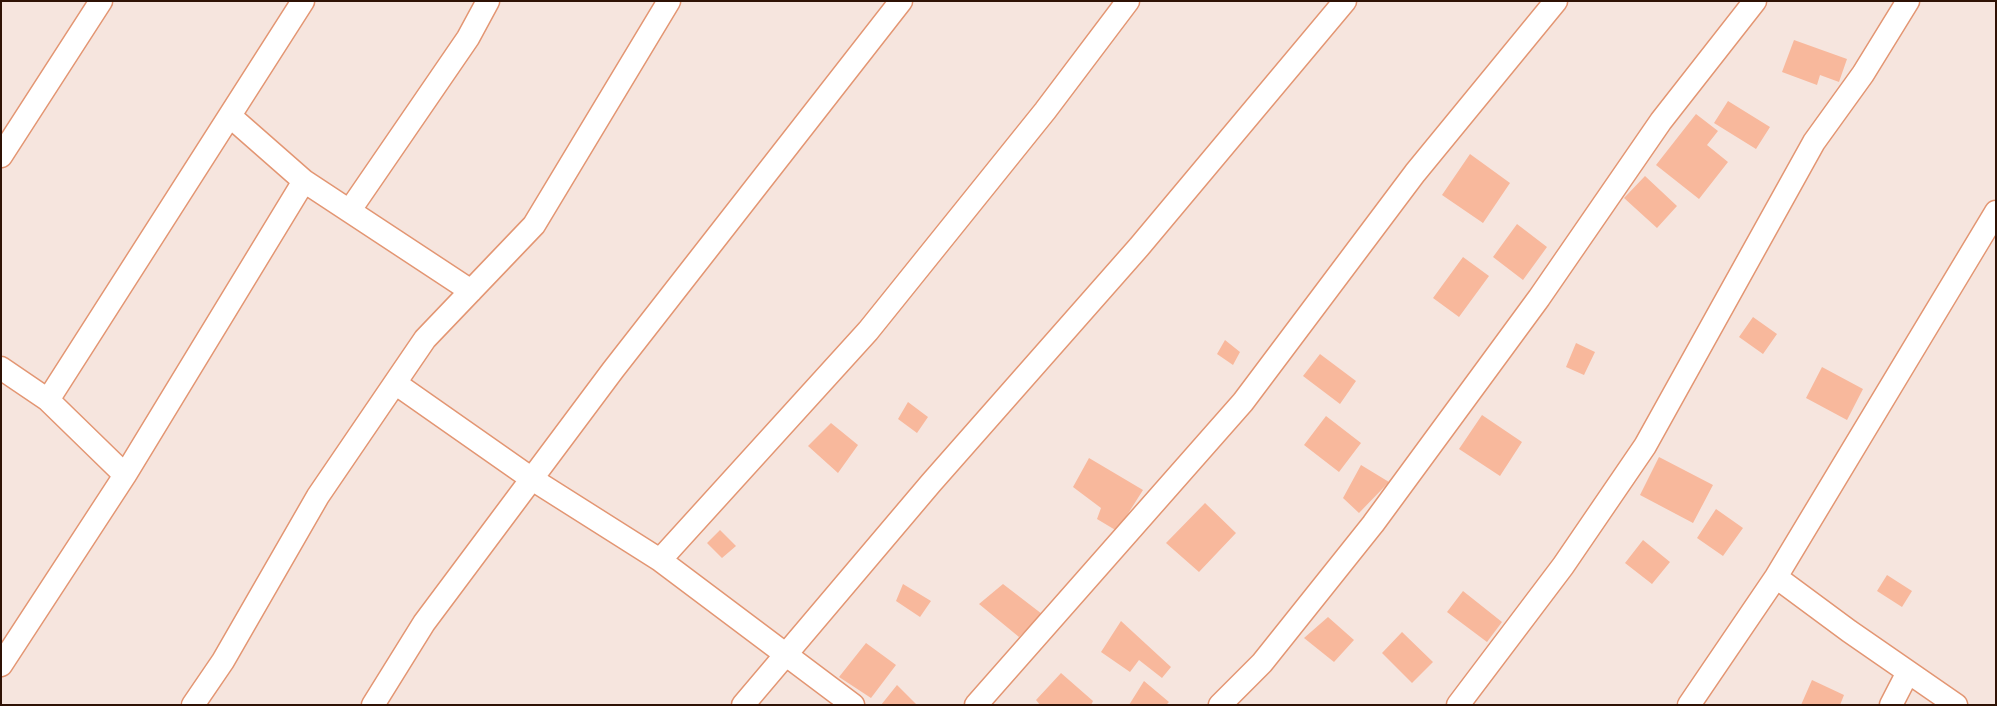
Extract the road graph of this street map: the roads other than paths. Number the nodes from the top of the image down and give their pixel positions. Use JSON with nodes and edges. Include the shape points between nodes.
{"nodes":[{"id":1,"x":101,"y":1,"type":"edge"},
{"id":2,"x":302,"y":1,"type":"edge"},
{"id":3,"x":488,"y":1,"type":"edge"},
{"id":4,"x":669,"y":1,"type":"edge"},
{"id":5,"x":901,"y":1,"type":"edge"},
{"id":6,"x":1128,"y":1,"type":"edge"},
{"id":7,"x":1345,"y":1,"type":"edge"},
{"id":8,"x":1556,"y":1,"type":"edge"},
{"id":9,"x":1755,"y":1,"type":"edge"},
{"id":10,"x":1908,"y":1,"type":"edge"},
{"id":11,"x":230,"y":116,"type":"junction"},
{"id":12,"x":1,"y":156,"type":"edge"},
{"id":13,"x":304,"y":180,"type":"junction"},
{"id":14,"x":350,"y":210,"type":"junction"},
{"id":15,"x":1996,"y":212,"type":"edge"},
{"id":16,"x":470,"y":291,"type":"junction"},
{"id":17,"x":1,"y":368,"type":"edge"},
{"id":18,"x":395,"y":383,"type":"junction"},
{"id":19,"x":48,"y":400,"type":"junction"},
{"id":20,"x":126,"y":474,"type":"junction"},
{"id":21,"x":532,"y":479,"type":"junction"},
{"id":22,"x":660,"y":560,"type":"junction"},
{"id":23,"x":1776,"y":577,"type":"junction"},
{"id":24,"x":786,"y":654,"type":"junction"},
{"id":25,"x":1,"y":665,"type":"edge"},
{"id":26,"x":1908,"y":672,"type":"junction"},
{"id":27,"x":193,"y":705,"type":"edge"},
{"id":28,"x":373,"y":705,"type":"edge"},
{"id":29,"x":743,"y":705,"type":"edge"},
{"id":30,"x":853,"y":705,"type":"edge"},
{"id":31,"x":976,"y":705,"type":"edge"},
{"id":32,"x":1220,"y":705,"type":"edge"},
{"id":33,"x":1458,"y":705,"type":"edge"},
{"id":34,"x":1689,"y":705,"type":"edge"},
{"id":35,"x":1891,"y":705,"type":"edge"},
{"id":36,"x":1956,"y":705,"type":"edge"}],
"edges":[{"from":1,"to":12,"type":"street"},
{"from":2,"to":11,"type":"street"},
{"from":3,"to":14,"type":"street","via":[[468,38]]},
{"from":4,"to":16,"type":"street","via":[[534,225]]},
{"from":5,"to":21,"type":"street"},
{"from":6,"to":22,"type":"street","via":[[1045,111],[868,331]]},
{"from":7,"to":24,"type":"street","via":[[1139,247],[937,476]]},
{"from":8,"to":31,"type":"street","via":[[1415,173],[1243,402]]},
{"from":9,"to":32,"type":"street","via":[[1661,121],[1540,298],[1373,524],[1262,663]]},
{"from":10,"to":33,"type":"street","via":[[1863,74],[1814,142],[1645,446],[1563,566]]},
{"from":11,"to":13,"type":"street"},
{"from":11,"to":19,"type":"street"},
{"from":13,"to":14,"type":"street"},
{"from":13,"to":20,"type":"street"},
{"from":14,"to":16,"type":"street"},
{"from":15,"to":23,"type":"street"},
{"from":16,"to":18,"type":"street","via":[[425,339]]},
{"from":17,"to":19,"type":"street"},
{"from":18,"to":21,"type":"street"},
{"from":18,"to":27,"type":"street","via":[[318,496],[223,661]]},
{"from":19,"to":20,"type":"street"},
{"from":20,"to":25,"type":"street"},
{"from":21,"to":22,"type":"street"},
{"from":21,"to":28,"type":"street","via":[[424,623]]},
{"from":22,"to":24,"type":"street"},
{"from":23,"to":26,"type":"street"},
{"from":23,"to":34,"type":"street"},
{"from":24,"to":29,"type":"street"},
{"from":24,"to":30,"type":"street"},
{"from":26,"to":35,"type":"street"},
{"from":26,"to":36,"type":"street"}]}
